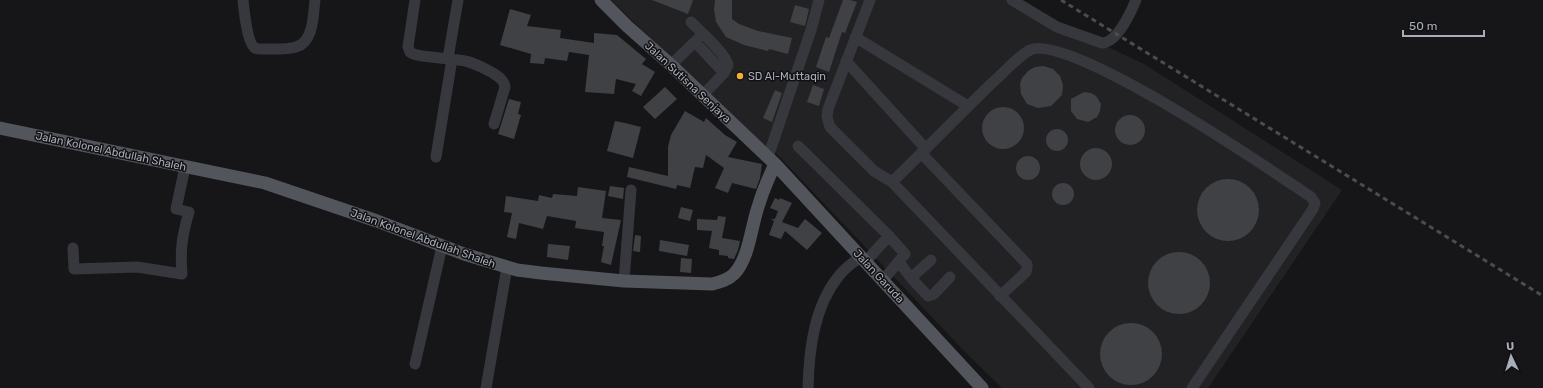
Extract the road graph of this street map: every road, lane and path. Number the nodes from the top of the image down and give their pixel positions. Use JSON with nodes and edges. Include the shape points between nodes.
{"nodes":[{"id":1,"x":243,"y":0,"type":"edge"},
{"id":2,"x":315,"y":0,"type":"edge"},
{"id":3,"x":415,"y":0,"type":"edge"},
{"id":4,"x":458,"y":0,"type":"edge"},
{"id":5,"x":601,"y":0,"type":"edge"},
{"id":6,"x":819,"y":0,"type":"edge"},
{"id":7,"x":870,"y":0,"type":"edge"},
{"id":8,"x":1012,"y":0,"type":"edge"},
{"id":9,"x":1136,"y":0,"type":"edge"},
{"id":10,"x":691,"y":22,"type":"dead end"},
{"id":11,"x":703,"y":34,"type":"junction"},
{"id":12,"x":855,"y":37,"type":"junction"},
{"id":13,"x":695,"y":42,"type":"junction"},
{"id":14,"x":450,"y":58,"type":"junction"},
{"id":15,"x":846,"y":61,"type":"junction"},
{"id":16,"x":671,"y":65,"type":"junction"},
{"id":17,"x":724,"y":73,"type":"junction"},
{"id":18,"x":703,"y":95,"type":"junction"},
{"id":19,"x":968,"y":106,"type":"junction"},
{"id":20,"x":494,"y":124,"type":"dead end"},
{"id":21,"x":0,"y":128,"type":"edge"},
{"id":22,"x":798,"y":146,"type":"dead end"},
{"id":23,"x":924,"y":151,"type":"junction"},
{"id":24,"x":436,"y":157,"type":"dead end"},
{"id":25,"x":771,"y":160,"type":"junction"},
{"id":26,"x":185,"y":167,"type":"junction"},
{"id":27,"x":892,"y":182,"type":"junction"},
{"id":28,"x":631,"y":190,"type":"dead end"},
{"id":29,"x":889,"y":236,"type":"junction"},
{"id":30,"x":442,"y":246,"type":"junction"},
{"id":31,"x":73,"y":248,"type":"dead end"},
{"id":32,"x":863,"y":259,"type":"junction"},
{"id":33,"x":931,"y":260,"type":"dead end"},
{"id":34,"x":899,"y":262,"type":"junction"},
{"id":35,"x":507,"y":267,"type":"junction"},
{"id":36,"x":950,"y":277,"type":"dead end"},
{"id":37,"x":911,"y":278,"type":"junction"},
{"id":38,"x":624,"y":280,"type":"junction"},
{"id":39,"x":883,"y":280,"type":"junction"},
{"id":40,"x":1000,"y":296,"type":"junction"},
{"id":41,"x":415,"y":364,"type":"dead end"},
{"id":42,"x":486,"y":388,"type":"edge"},
{"id":43,"x":808,"y":388,"type":"edge"},
{"id":44,"x":982,"y":388,"type":"edge"},
{"id":45,"x":1089,"y":388,"type":"edge"},
{"id":46,"x":1192,"y":388,"type":"edge"}],
"edges":[{"from":1,"to":2,"type":"street","via":[[248,34],[252,44],[261,49],[301,45],[310,32]]},
{"from":3,"to":14,"type":"street","via":[[408,47],[410,52],[415,55]]},
{"from":4,"to":14,"type":"street"},
{"from":5,"to":16,"type":"main road","name":"Jalan Sutisna Senjaya"},
{"from":6,"to":25,"type":"street"},
{"from":7,"to":12,"type":"street"},
{"from":8,"to":9,"type":"street","via":[[1057,27],[1102,43],[1109,42],[1116,34]]},
{"from":10,"to":11,"type":"street"},
{"from":11,"to":13,"type":"street"},
{"from":11,"to":17,"type":"street","via":[[727,61],[728,67]]},
{"from":12,"to":15,"type":"street"},
{"from":12,"to":19,"type":"street"},
{"from":13,"to":16,"type":"street"},
{"from":13,"to":17,"type":"street"},
{"from":14,"to":20,"type":"street","via":[[479,65],[503,81],[505,87]]},
{"from":14,"to":24,"type":"street"},
{"from":15,"to":23,"type":"street"},
{"from":15,"to":27,"type":"street","via":[[828,109],[829,124],[874,171]]},
{"from":16,"to":18,"type":"main road","name":"Jalan Sutisna Senjaya"},
{"from":17,"to":18,"type":"street"},
{"from":18,"to":25,"type":"main road","name":"Jalan Sutisna Senjaya"},
{"from":19,"to":23,"type":"street"},
{"from":19,"to":46,"type":"street","via":[[1028,52],[1047,49],[1091,64],[1209,129],[1313,198],[1313,209]]},
{"from":21,"to":26,"type":"main road","name":"Jalan Kolonel Abdullah Shaleh"},
{"from":22,"to":29,"type":"street"},
{"from":23,"to":27,"type":"street"},
{"from":23,"to":40,"type":"street","via":[[1026,264],[1026,272]]},
{"from":25,"to":32,"type":"main road","name":"Jalan Garuda"},
{"from":25,"to":38,"type":"main road","name":"Jalan Kolonel Abdullah Shaleh","via":[[744,256],[732,276],[712,284]]},
{"from":26,"to":30,"type":"main road","name":"Jalan Kolonel Abdullah Shaleh","via":[[287,190]]},
{"from":26,"to":31,"type":"street","via":[[176,209],[189,212],[181,246],[182,274],[137,267],[74,269]]},
{"from":27,"to":40,"type":"street"},
{"from":28,"to":38,"type":"street"},
{"from":29,"to":32,"type":"street"},
{"from":29,"to":34,"type":"street","via":[[905,254]]},
{"from":30,"to":35,"type":"main road","name":"Jalan Kolonel Abdullah Shaleh"},
{"from":30,"to":41,"type":"street"},
{"from":32,"to":39,"type":"main road","name":"Jalan Garuda"},
{"from":32,"to":43,"type":"street","via":[[845,269],[838,277],[820,309],[811,351]]},
{"from":33,"to":37,"type":"street"},
{"from":34,"to":37,"type":"street"},
{"from":34,"to":39,"type":"street"},
{"from":35,"to":38,"type":"main road","name":"Jalan Kolonel Abdullah Shaleh","via":[[540,273]]},
{"from":35,"to":42,"type":"street"},
{"from":36,"to":37,"type":"street","via":[[931,296],[928,296]]},
{"from":39,"to":44,"type":"main road","name":"Jalan Garuda"},
{"from":40,"to":45,"type":"street"}]}
